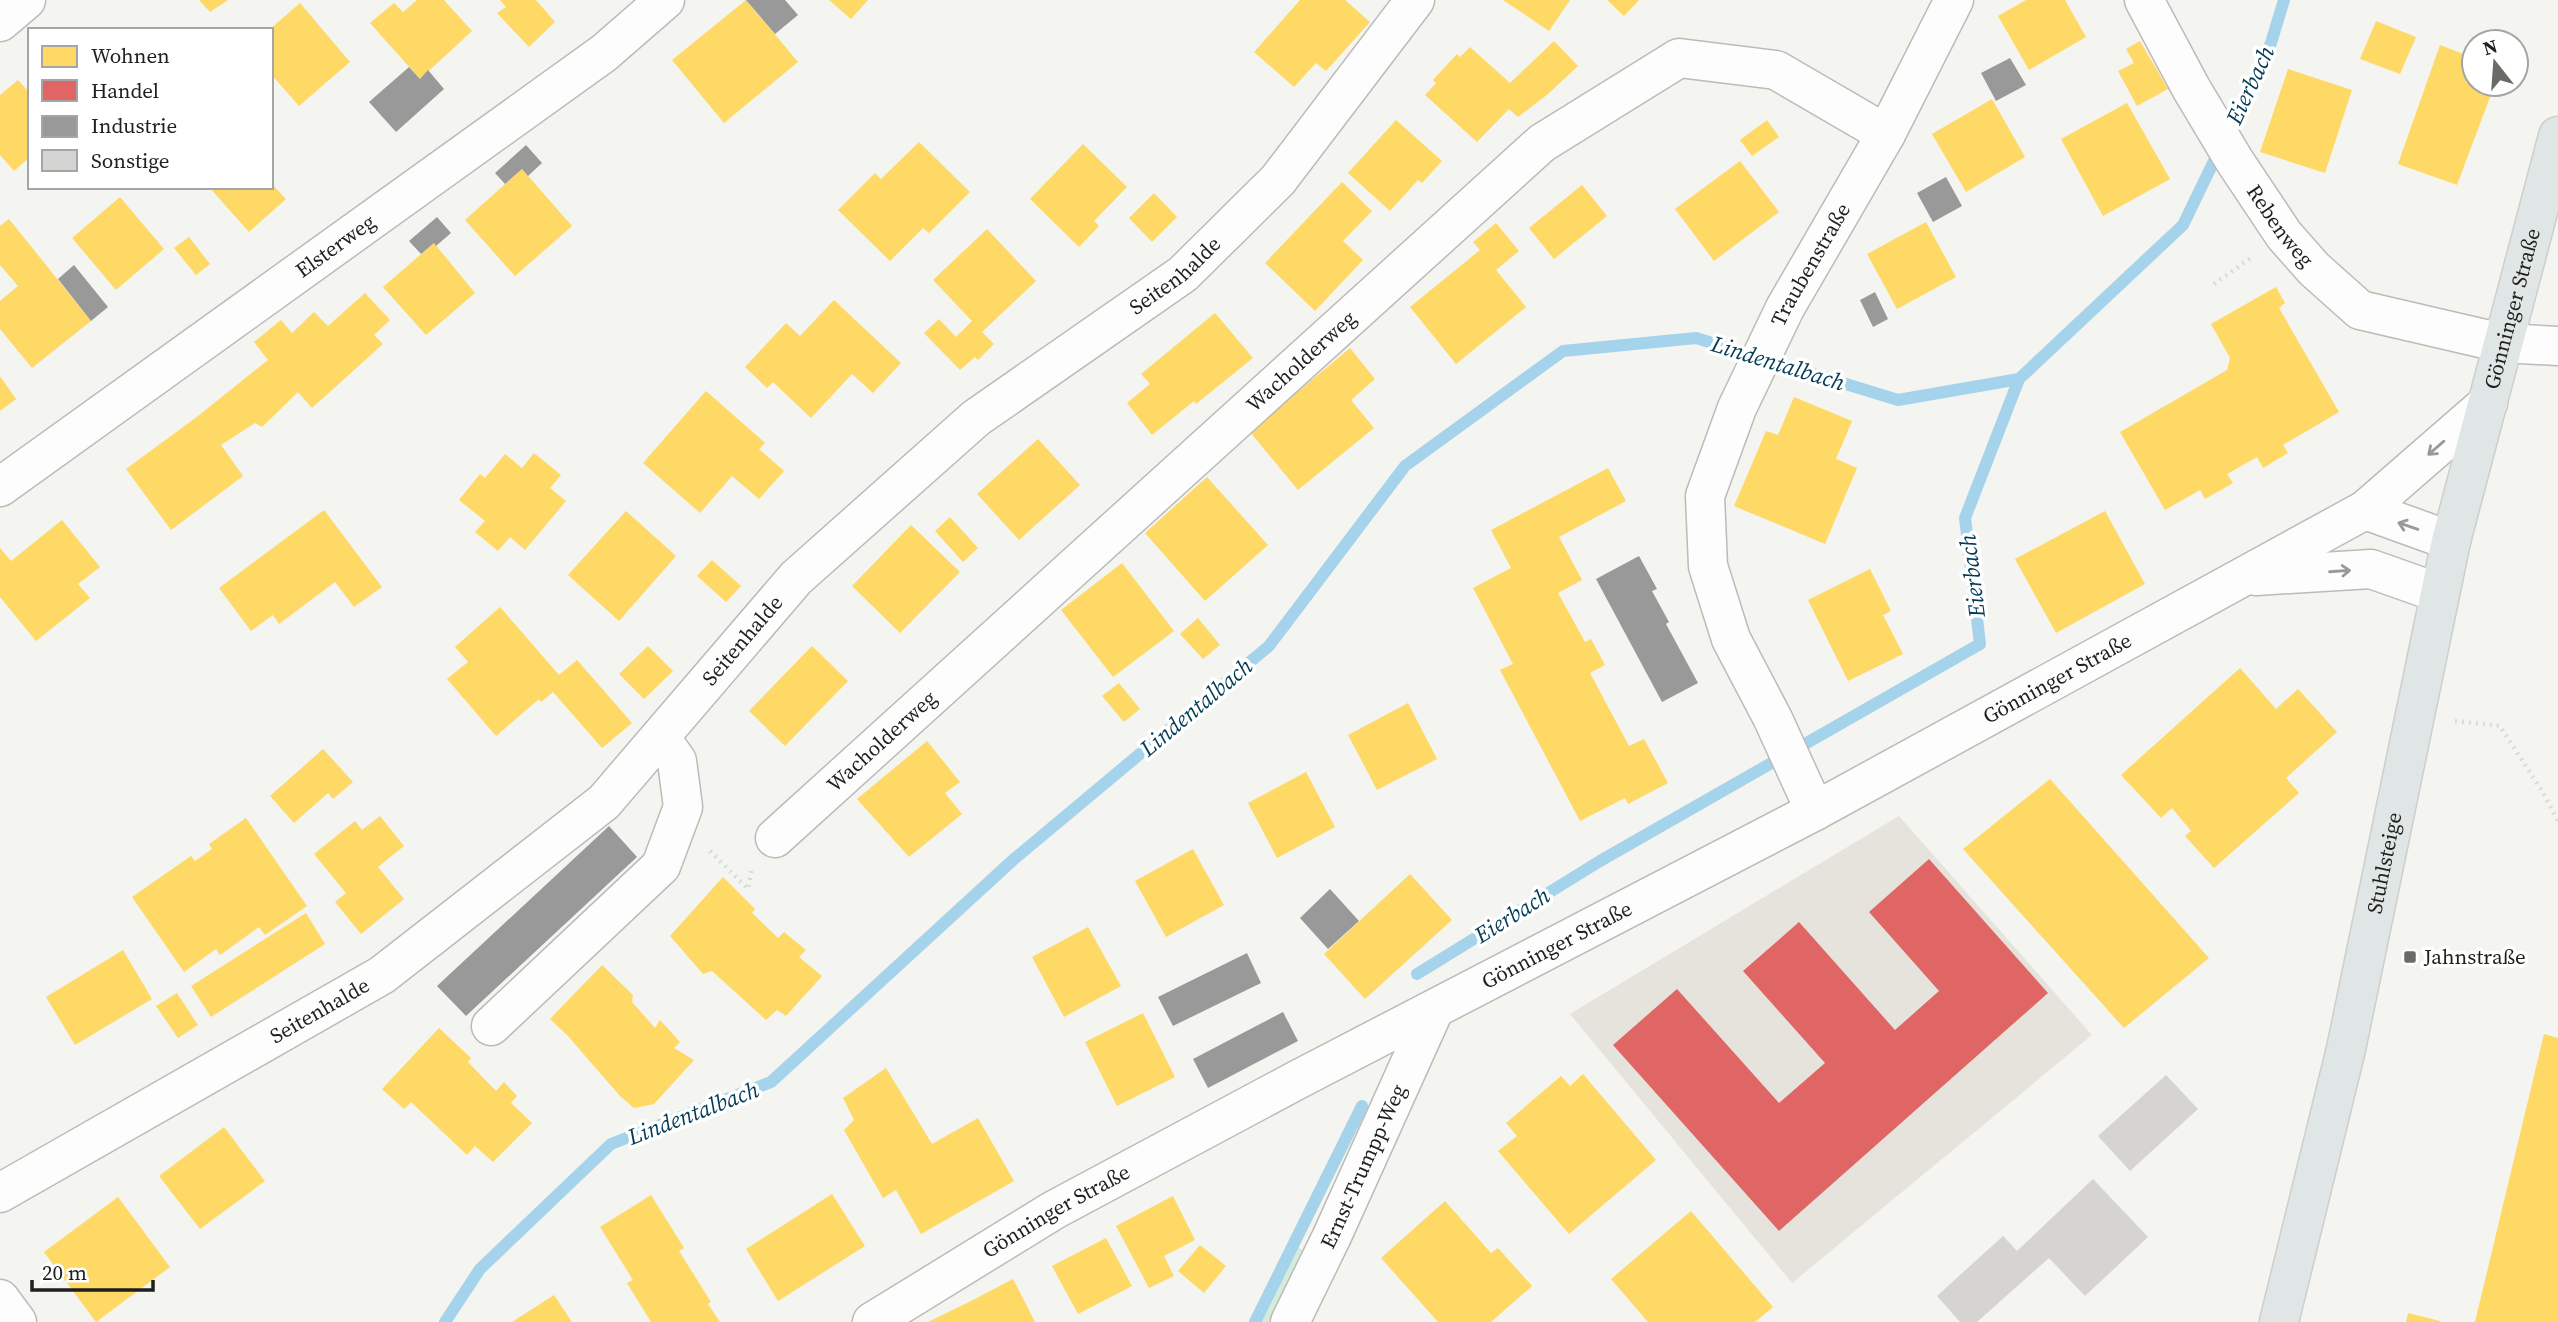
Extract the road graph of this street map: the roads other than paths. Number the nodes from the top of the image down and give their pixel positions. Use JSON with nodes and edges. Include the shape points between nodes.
{"nodes":[{"id":1,"x":26,"y":0,"type":"edge"},
{"id":2,"x":665,"y":0,"type":"edge"},
{"id":3,"x":1415,"y":0,"type":"edge"},
{"id":4,"x":1954,"y":0,"type":"edge"},
{"id":5,"x":2144,"y":0,"type":"edge"},
{"id":6,"x":0,"y":22,"type":"edge"},
{"id":7,"x":1886,"y":134,"type":"junction"},
{"id":8,"x":2558,"y":136,"type":"edge"},
{"id":9,"x":2502,"y":343,"type":"junction"},
{"id":10,"x":2558,"y":346,"type":"edge"},
{"id":11,"x":2488,"y":403,"type":"junction"},
{"id":12,"x":0,"y":487,"type":"edge"},
{"id":13,"x":2365,"y":510,"type":"junction"},
{"id":14,"x":2451,"y":541,"type":"junction"},
{"id":15,"x":2247,"y":577,"type":"junction"},
{"id":16,"x":2439,"y":593,"type":"junction"},
{"id":17,"x":660,"y":737,"type":"junction"},
{"id":18,"x":1815,"y":811,"type":"junction"},
{"id":19,"x":775,"y":838,"type":"road end"},
{"id":20,"x":1429,"y":1013,"type":"junction"},
{"id":21,"x":491,"y":1026,"type":"dead end"},
{"id":22,"x":0,"y":1193,"type":"edge"},
{"id":23,"x":0,"y":1299,"type":"edge"},
{"id":24,"x":17,"y":1322,"type":"edge"},
{"id":25,"x":872,"y":1322,"type":"edge"},
{"id":26,"x":1290,"y":1322,"type":"edge"},
{"id":27,"x":2279,"y":1322,"type":"edge"}],
"edges":[{"from":1,"to":6,"type":"street"},
{"from":2,"to":12,"type":"street","name":"Elsterweg","via":[[604,53]]},
{"from":3,"to":17,"type":"street","name":"Seitenhalde","via":[[1278,180],[1183,274],[976,418],[796,578]]},
{"from":4,"to":7,"type":"street","name":"Traubenstraße"},
{"from":5,"to":9,"type":"street","name":"Rebenweg","via":[[2234,160],[2284,235],[2314,269],[2360,310]]},
{"from":7,"to":18,"type":"street","name":"Traubenstraße","via":[[1785,309],[1737,408],[1705,496],[1708,566],[1731,639]]},
{"from":7,"to":19,"type":"street","name":"Wacholderweg","via":[[1776,70],[1679,58],[1542,143]]},
{"from":8,"to":9,"type":"main road","name":"Gönninger Straße"},
{"from":9,"to":10,"type":"street","name":"Rebenweg"},
{"from":9,"to":11,"type":"main road","name":"Gönninger Straße"},
{"from":11,"to":13,"type":"street","name":"Gönninger Straße","one_way":true},
{"from":11,"to":14,"type":"main road","name":"Stuhlsteige"},
{"from":14,"to":13,"type":"street","one_way":true},
{"from":13,"to":15,"type":"street","name":"Gönninger Straße"},
{"from":14,"to":16,"type":"main road","name":"Stuhlsteige"},
{"from":15,"to":16,"type":"street","one_way":true,"via":[[2371,569]]},
{"from":15,"to":18,"type":"street","name":"Gönninger Straße"},
{"from":16,"to":27,"type":"main road","name":"Stuhlsteige","via":[[2346,1049]]},
{"from":17,"to":21,"type":"street","via":[[677,761],[683,807],[661,866]]},
{"from":17,"to":22,"type":"street","name":"Seitenhalde","via":[[604,802],[382,975]]},
{"from":18,"to":20,"type":"street","name":"Gönninger Straße"},
{"from":20,"to":25,"type":"street","name":"Gönninger Straße","via":[[1054,1210]]},
{"from":20,"to":26,"type":"street","name":"Ernst-Trumpp-Weg"},
{"from":23,"to":24,"type":"street"}]}
